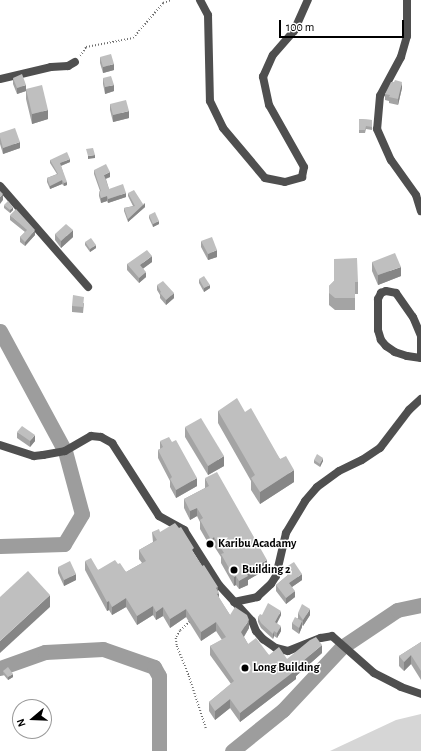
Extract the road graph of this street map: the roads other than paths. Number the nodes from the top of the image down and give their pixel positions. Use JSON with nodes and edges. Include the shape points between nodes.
{"nodes":[{"id":1,"x":200,"y":0,"type":"edge"},
{"id":2,"x":308,"y":0,"type":"edge"},
{"id":3,"x":407,"y":0,"type":"edge"},
{"id":4,"x":75,"y":62,"type":"road end"},
{"id":5,"x":0,"y":79,"type":"edge"},
{"id":6,"x":0,"y":186,"type":"edge"},
{"id":7,"x":411,"y":188,"type":"junction"},
{"id":8,"x":421,"y":189,"type":"edge"},
{"id":9,"x":421,"y":211,"type":"edge"},
{"id":10,"x":88,"y":287,"type":"dead end"},
{"id":11,"x":421,"y":341,"type":"edge"},
{"id":12,"x":421,"y":358,"type":"edge"},
{"id":13,"x":421,"y":399,"type":"edge"},
{"id":14,"x":0,"y":445,"type":"edge"},
{"id":15,"x":234,"y":602,"type":"junction"},
{"id":16,"x":421,"y":694,"type":"edge"}],
"edges":[{"from":1,"to":2,"type":"street","via":[[208,15],[210,101],[223,128],[265,178],[285,182],[302,177],[304,167],[269,105],[263,77],[273,55],[294,31]]},
{"from":3,"to":7,"type":"street","via":[[407,36],[401,57],[380,96],[377,129],[391,160]]},
{"from":4,"to":5,"type":"street","via":[[68,66],[51,67]]},
{"from":6,"to":10,"type":"street"},
{"from":7,"to":8,"type":"street"},
{"from":7,"to":9,"type":"street"},
{"from":11,"to":12,"type":"street"},
{"from":11,"to":12,"type":"street","via":[[414,317],[396,293],[381,293],[378,298],[378,330],[381,340],[395,352]]},
{"from":13,"to":15,"type":"street","via":[[409,410],[380,448],[339,471],[317,487],[305,501],[286,533],[276,576],[271,584],[257,597]]},
{"from":14,"to":15,"type":"street","via":[[34,456],[66,451],[91,436],[101,437],[112,443],[159,516],[184,530],[219,585]]},
{"from":15,"to":16,"type":"street","via":[[252,621],[258,634],[282,650],[294,650],[326,636],[337,639],[374,673]]}]}
